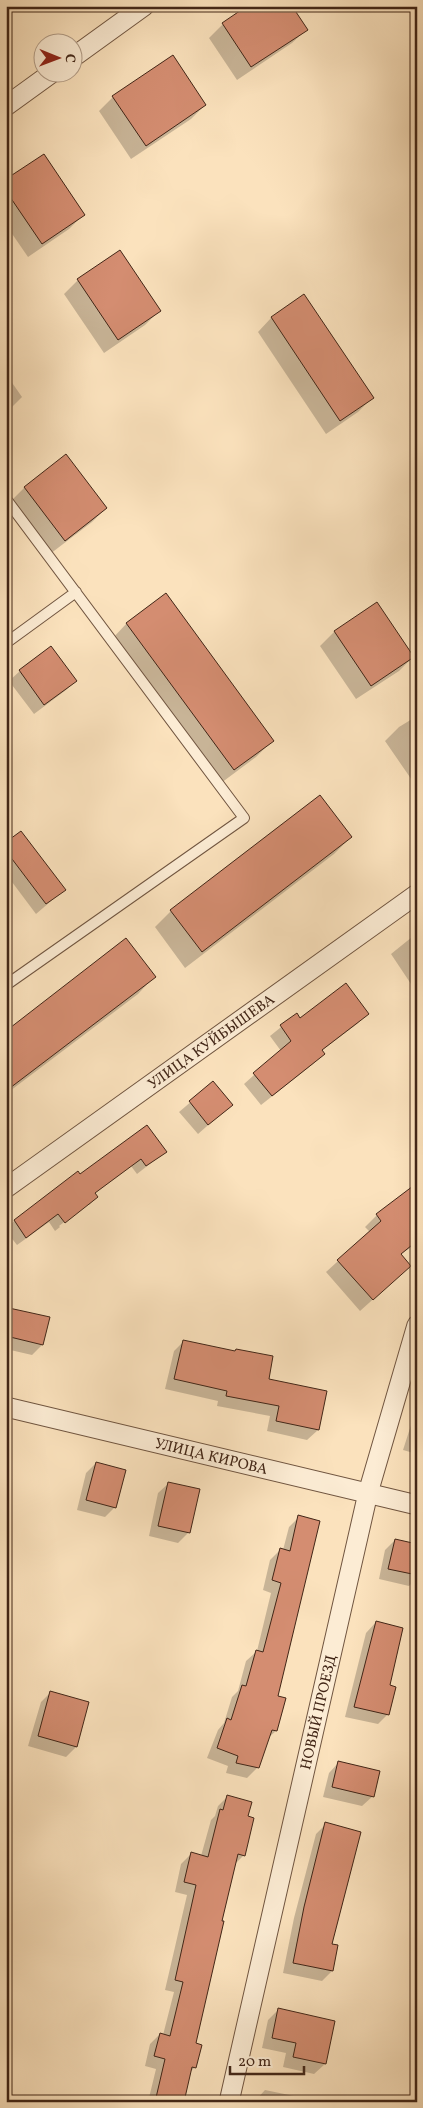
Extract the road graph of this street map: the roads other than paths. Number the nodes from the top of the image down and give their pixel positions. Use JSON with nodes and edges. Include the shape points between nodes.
{"nodes":[{"id":1,"x":144,"y":6,"type":"edge"},
{"id":2,"x":82,"y":51,"type":"edge"},
{"id":3,"x":39,"y":82,"type":"edge"},
{"id":4,"x":6,"y":106,"type":"edge"},
{"id":5,"x":6,"y":499,"type":"edge"},
{"id":6,"x":76,"y":592,"type":"junction"},
{"id":7,"x":6,"y":644,"type":"edge"},
{"id":8,"x":417,"y":894,"type":"edge"},
{"id":9,"x":6,"y":985,"type":"edge"},
{"id":10,"x":6,"y":1188,"type":"edge"},
{"id":11,"x":417,"y":1325,"type":"edge"},
{"id":12,"x":6,"y":1407,"type":"edge"},
{"id":13,"x":368,"y":1493,"type":"junction"},
{"id":14,"x":417,"y":1505,"type":"edge"},
{"id":15,"x":229,"y":2102,"type":"edge"}],
"edges":[{"from":1,"to":2,"type":"street"},
{"from":3,"to":4,"type":"street"},
{"from":5,"to":6,"type":"lane"},
{"from":6,"to":7,"type":"lane"},
{"from":6,"to":9,"type":"lane","via":[[244,818]]},
{"from":8,"to":10,"type":"street","name":"УЛИЦА КУЙБЫШЕВА"},
{"from":11,"to":13,"type":"street","name":"НОВЫЙ ПРОЕЗД"},
{"from":12,"to":13,"type":"street","name":"УЛИЦА КИРОВА"},
{"from":13,"to":14,"type":"street","name":"УЛИЦА КИРОВА"},
{"from":13,"to":15,"type":"street","name":"НОВЫЙ ПРОЕЗД"}]}
